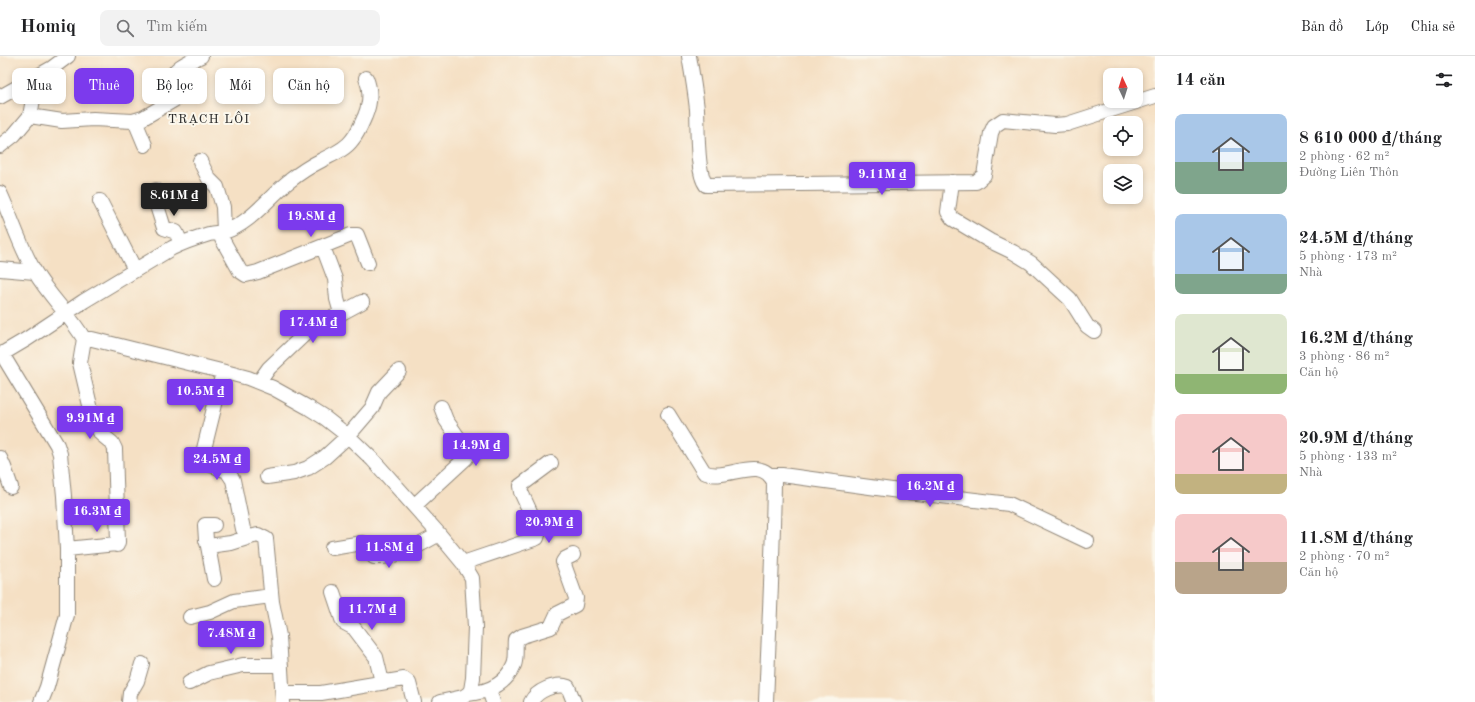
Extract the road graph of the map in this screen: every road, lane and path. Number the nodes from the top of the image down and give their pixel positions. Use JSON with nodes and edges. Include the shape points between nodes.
{"nodes":[{"id":1,"x":68,"y":56,"type":"edge"},
{"id":2,"x":201,"y":56,"type":"edge"},
{"id":3,"x":688,"y":56,"type":"edge"},
{"id":4,"x":53,"y":68,"type":"edge"},
{"id":5,"x":366,"y":78,"type":"dead end"},
{"id":6,"x":12,"y":90,"type":"edge"},
{"id":7,"x":0,"y":96,"type":"edge"},
{"id":8,"x":1155,"y":96,"type":"edge"},
{"id":9,"x":32,"y":104,"type":"edge"},
{"id":10,"x":30,"y":116,"type":"junction"},
{"id":11,"x":135,"y":121,"type":"junction"},
{"id":12,"x":145,"y":145,"type":"dead end"},
{"id":13,"x":0,"y":146,"type":"edge"},
{"id":14,"x":200,"y":162,"type":"dead end"},
{"id":15,"x":952,"y":182,"type":"junction"},
{"id":16,"x":156,"y":190,"type":"dead end"},
{"id":17,"x":0,"y":193,"type":"edge"},
{"id":18,"x":100,"y":201,"type":"dead end"},
{"id":19,"x":224,"y":232,"type":"junction"},
{"id":20,"x":181,"y":243,"type":"junction"},
{"id":21,"x":323,"y":247,"type":"junction"},
{"id":22,"x":368,"y":263,"type":"dead end"},
{"id":23,"x":0,"y":269,"type":"edge"},
{"id":24,"x":135,"y":270,"type":"junction"},
{"id":25,"x":35,"y":272,"type":"junction"},
{"id":26,"x":362,"y":302,"type":"dead end"},
{"id":27,"x":65,"y":313,"type":"junction"},
{"id":28,"x":342,"y":313,"type":"junction"},
{"id":29,"x":1094,"y":331,"type":"dead end"},
{"id":30,"x":84,"y":339,"type":"junction"},
{"id":31,"x":1,"y":355,"type":"edge"},
{"id":32,"x":399,"y":371,"type":"dead end"},
{"id":33,"x":224,"y":372,"type":"junction"},
{"id":34,"x":259,"y":382,"type":"junction"},
{"id":35,"x":441,"y":407,"type":"dead end"},
{"id":36,"x":668,"y":414,"type":"dead end"},
{"id":37,"x":348,"y":436,"type":"junction"},
{"id":38,"x":0,"y":458,"type":"edge"},
{"id":39,"x":550,"y":463,"type":"dead end"},
{"id":40,"x":771,"y":475,"type":"junction"},
{"id":41,"x":267,"y":477,"type":"dead end"},
{"id":42,"x":11,"y":487,"type":"dead end"},
{"id":43,"x":414,"y":506,"type":"junction"},
{"id":44,"x":214,"y":524,"type":"dead end"},
{"id":45,"x":439,"y":534,"type":"junction"},
{"id":46,"x":250,"y":537,"type":"junction"},
{"id":47,"x":1087,"y":541,"type":"dead end"},
{"id":48,"x":208,"y":546,"type":"junction"},
{"id":49,"x":332,"y":548,"type":"dead end"},
{"id":50,"x":67,"y":549,"type":"junction"},
{"id":51,"x":573,"y":555,"type":"dead end"},
{"id":52,"x":463,"y":563,"type":"junction"},
{"id":53,"x":214,"y":579,"type":"dead end"},
{"id":54,"x":334,"y":592,"type":"dead end"},
{"id":55,"x":271,"y":596,"type":"junction"},
{"id":56,"x":190,"y":617,"type":"dead end"},
{"id":57,"x":142,"y":664,"type":"dead end"},
{"id":58,"x":281,"y":665,"type":"junction"},
{"id":59,"x":382,"y":682,"type":"junction"},
{"id":60,"x":189,"y":683,"type":"dead end"},
{"id":61,"x":468,"y":694,"type":"junction"},
{"id":62,"x":491,"y":696,"type":"edge"},
{"id":63,"x":283,"y":698,"type":"edge"},
{"id":64,"x":41,"y":702,"type":"edge"},
{"id":65,"x":129,"y":702,"type":"edge"},
{"id":66,"x":414,"y":702,"type":"edge"},
{"id":67,"x":440,"y":702,"type":"edge"},
{"id":68,"x":531,"y":702,"type":"edge"},
{"id":69,"x":574,"y":702,"type":"edge"},
{"id":70,"x":766,"y":702,"type":"edge"}],
"edges":[{"from":1,"to":4,"type":"street"},
{"from":2,"to":11,"type":"street","via":[[173,74],[172,79],[180,90],[179,97]]},
{"from":3,"to":15,"type":"street","via":[[697,108],[700,168],[702,180],[706,185]]},
{"from":5,"to":19,"type":"street","via":[[369,86],[367,111],[351,142],[289,181],[254,215]]},
{"from":6,"to":7,"type":"street"},
{"from":8,"to":15,"type":"street","via":[[1067,124],[1003,120],[994,126],[991,134],[984,175],[976,182]]},
{"from":9,"to":10,"type":"street"},
{"from":10,"to":11,"type":"street","via":[[62,121]]},
{"from":10,"to":13,"type":"street"},
{"from":11,"to":12,"type":"street"},
{"from":14,"to":19,"type":"street","via":[[209,179],[218,187],[223,207]]},
{"from":15,"to":29,"type":"street","via":[[948,212],[953,219],[1031,263],[1070,299],[1087,326]]},
{"from":16,"to":20,"type":"street","via":[[164,228],[176,232]]},
{"from":17,"to":25,"type":"street","via":[[23,250]]},
{"from":18,"to":24,"type":"street"},
{"from":19,"to":20,"type":"street"},
{"from":19,"to":21,"type":"street","via":[[222,239],[240,271],[246,275]]},
{"from":20,"to":24,"type":"street"},
{"from":21,"to":22,"type":"street","via":[[356,235]]},
{"from":21,"to":28,"type":"street","via":[[335,279],[337,299]]},
{"from":23,"to":25,"type":"street"},
{"from":24,"to":27,"type":"street"},
{"from":25,"to":27,"type":"street"},
{"from":26,"to":28,"type":"street"},
{"from":27,"to":30,"type":"street"},
{"from":27,"to":31,"type":"street"},
{"from":28,"to":34,"type":"street","via":[[308,331],[268,368]]},
{"from":30,"to":33,"type":"street"},
{"from":30,"to":50,"type":"street","via":[[80,364],[93,418],[101,434],[115,449],[117,545]]},
{"from":31,"to":50,"type":"street","via":[[59,448]]},
{"from":32,"to":37,"type":"street","via":[[379,392],[372,408]]},
{"from":33,"to":34,"type":"street"},
{"from":33,"to":46,"type":"street","via":[[201,461],[227,471],[233,480],[244,529]]},
{"from":34,"to":37,"type":"street","via":[[309,408]]},
{"from":35,"to":43,"type":"street","via":[[446,420],[468,454]]},
{"from":36,"to":40,"type":"street","via":[[704,472],[713,475],[759,469]]},
{"from":37,"to":41,"type":"street","via":[[325,457],[308,468]]},
{"from":37,"to":43,"type":"street"},
{"from":38,"to":42,"type":"street"},
{"from":39,"to":52,"type":"street","via":[[520,486],[520,492],[539,531],[537,538]]},
{"from":40,"to":47,"type":"street","via":[[1009,504]]},
{"from":40,"to":70,"type":"street","via":[[774,482],[774,532]]},
{"from":43,"to":45,"type":"street"},
{"from":44,"to":48,"type":"street","via":[[205,525]]},
{"from":45,"to":49,"type":"street","via":[[397,555],[374,557],[368,546],[362,543]]},
{"from":45,"to":52,"type":"street"},
{"from":46,"to":48,"type":"street"},
{"from":46,"to":55,"type":"street","via":[[258,535],[266,539]]},
{"from":48,"to":53,"type":"street"},
{"from":50,"to":64,"type":"street","via":[[67,615]]},
{"from":51,"to":62,"type":"street","via":[[563,562],[576,598],[575,605],[557,614],[551,627],[516,640],[514,665]]},
{"from":52,"to":61,"type":"street","via":[[472,578],[474,605],[473,678]]},
{"from":54,"to":59,"type":"street","via":[[343,622],[354,628],[376,657]]},
{"from":55,"to":56,"type":"street","via":[[234,600],[210,612]]},
{"from":55,"to":58,"type":"street","via":[[279,636]]},
{"from":57,"to":65,"type":"street"},
{"from":58,"to":60,"type":"street","via":[[243,665],[208,673]]},
{"from":58,"to":63,"type":"street"},
{"from":59,"to":63,"type":"street"},
{"from":59,"to":66,"type":"street","via":[[407,680]]},
{"from":61,"to":62,"type":"street"},
{"from":61,"to":67,"type":"street"},
{"from":68,"to":69,"type":"street","via":[[533,697],[544,690],[564,685],[568,687]]}]}
